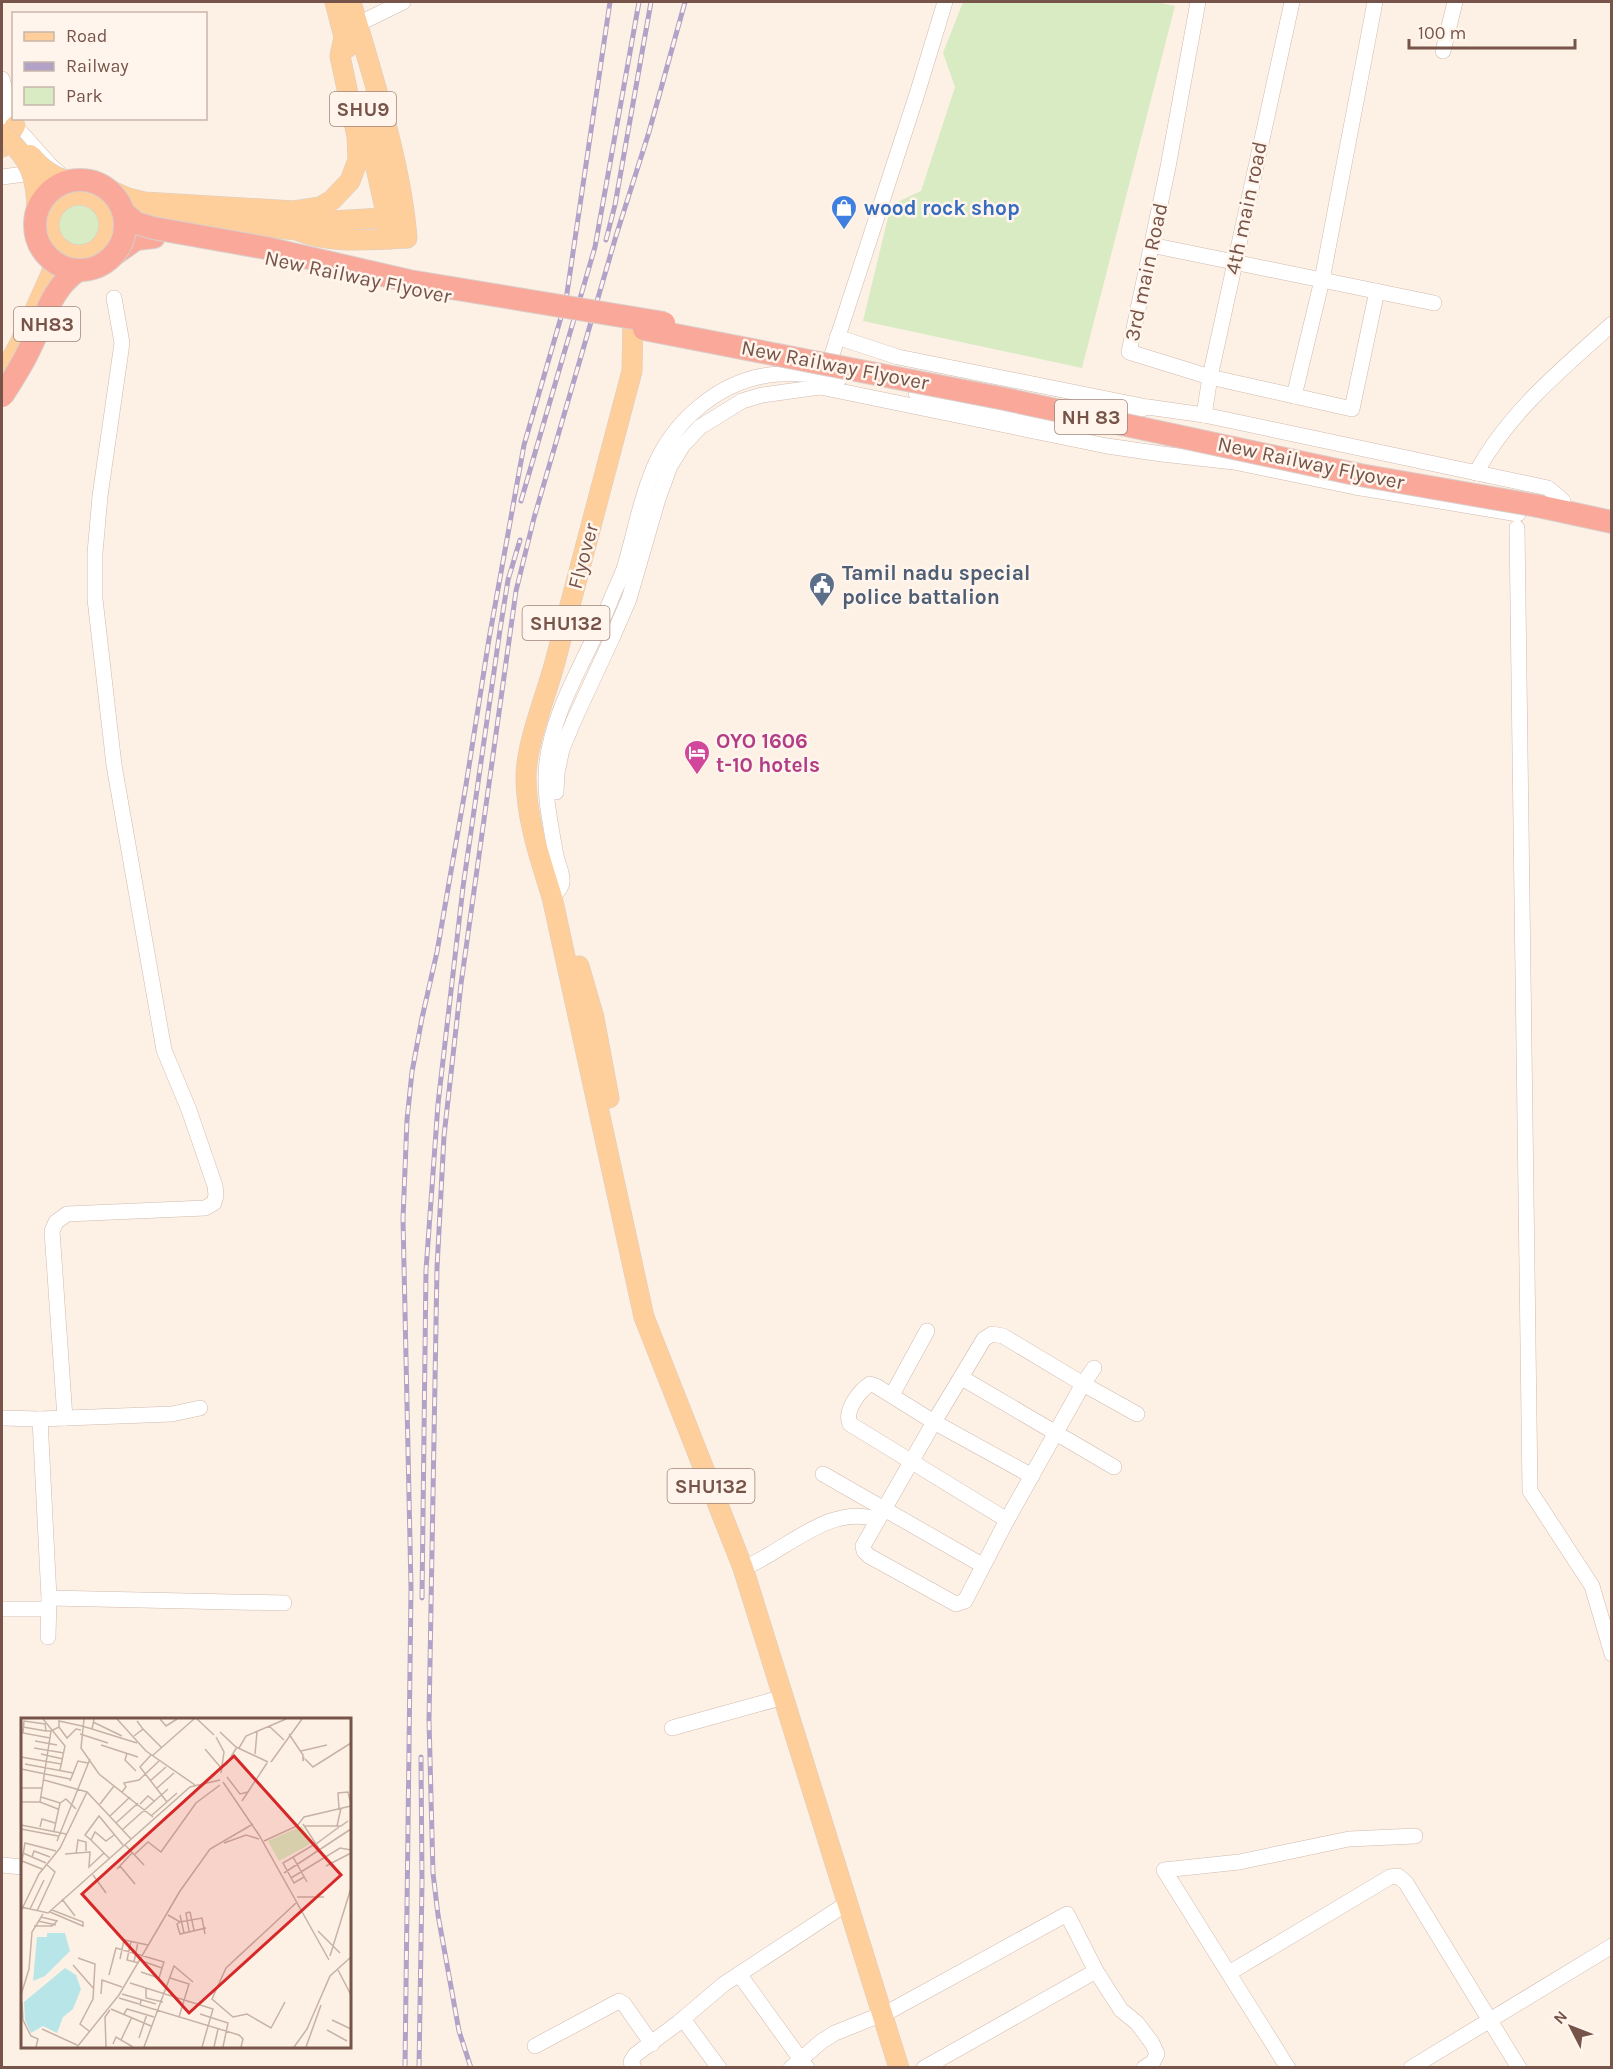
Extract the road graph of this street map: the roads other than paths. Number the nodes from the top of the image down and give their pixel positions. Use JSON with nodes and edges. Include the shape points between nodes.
{"nodes":[{"id":1,"x":335,"y":2,"type":"edge"},
{"id":2,"x":351,"y":2,"type":"edge"},
{"id":3,"x":403,"y":2,"type":"edge"},
{"id":4,"x":945,"y":2,"type":"edge"},
{"id":5,"x":1198,"y":2,"type":"edge"},
{"id":6,"x":1292,"y":2,"type":"edge"},
{"id":7,"x":1359,"y":2,"type":"edge"},
{"id":8,"x":1455,"y":2,"type":"edge"},
{"id":9,"x":1375,"y":3,"type":"edge"},
{"id":10,"x":347,"y":39,"type":"junction"},
{"id":11,"x":1443,"y":51,"type":"dead end"},
{"id":12,"x":2,"y":79,"type":"edge"},
{"id":13,"x":5,"y":125,"type":"edge"},
{"id":14,"x":2,"y":147,"type":"edge"},
{"id":15,"x":26,"y":174,"type":"junction"},
{"id":16,"x":2,"y":177,"type":"edge"},
{"id":17,"x":89,"y":191,"type":"junction"},
{"id":18,"x":124,"y":213,"type":"junction"},
{"id":19,"x":151,"y":217,"type":"junction"},
{"id":20,"x":396,"y":217,"type":"junction"},
{"id":21,"x":45,"y":230,"type":"junction"},
{"id":22,"x":297,"y":230,"type":"junction"},
{"id":23,"x":1151,"y":245,"type":"junction"},
{"id":24,"x":106,"y":248,"type":"junction"},
{"id":25,"x":1235,"y":262,"type":"junction"},
{"id":26,"x":79,"y":270,"type":"junction"},
{"id":27,"x":1322,"y":280,"type":"junction"},
{"id":28,"x":1377,"y":291,"type":"junction"},
{"id":29,"x":114,"y":298,"type":"dead end"},
{"id":30,"x":1434,"y":303,"type":"dead end"},
{"id":31,"x":639,"y":324,"type":"junction"},
{"id":32,"x":1611,"y":324,"type":"edge"},
{"id":33,"x":837,"y":338,"type":"junction"},
{"id":34,"x":2,"y":376,"type":"edge"},
{"id":35,"x":1210,"y":377,"type":"junction"},
{"id":36,"x":822,"y":381,"type":"junction"},
{"id":37,"x":2,"y":386,"type":"edge"},
{"id":38,"x":2,"y":396,"type":"edge"},
{"id":39,"x":1294,"y":396,"type":"junction"},
{"id":40,"x":2,"y":408,"type":"edge"},
{"id":41,"x":1150,"y":408,"type":"junction"},
{"id":42,"x":1204,"y":415,"type":"junction"},
{"id":43,"x":1107,"y":446,"type":"junction"},
{"id":44,"x":1476,"y":473,"type":"junction"},
{"id":45,"x":1551,"y":504,"type":"junction"},
{"id":46,"x":1611,"y":509,"type":"edge"},
{"id":47,"x":1611,"y":522,"type":"edge"},
{"id":48,"x":1517,"y":528,"type":"dead end"},
{"id":49,"x":553,"y":882,"type":"junction"},
{"id":50,"x":927,"y":1331,"type":"dead end"},
{"id":51,"x":1094,"y":1368,"type":"dead end"},
{"id":52,"x":962,"y":1378,"type":"junction"},
{"id":53,"x":1083,"y":1384,"type":"junction"},
{"id":54,"x":892,"y":1395,"type":"junction"},
{"id":55,"x":200,"y":1408,"type":"dead end"},
{"id":56,"x":1137,"y":1414,"type":"dead end"},
{"id":57,"x":2,"y":1418,"type":"edge"},
{"id":58,"x":65,"y":1418,"type":"junction"},
{"id":59,"x":40,"y":1419,"type":"junction"},
{"id":60,"x":934,"y":1422,"type":"junction"},
{"id":61,"x":1056,"y":1434,"type":"junction"},
{"id":62,"x":911,"y":1461,"type":"junction"},
{"id":63,"x":1114,"y":1467,"type":"dead end"},
{"id":64,"x":823,"y":1474,"type":"dead end"},
{"id":65,"x":1032,"y":1476,"type":"junction"},
{"id":66,"x":882,"y":1515,"type":"junction"},
{"id":67,"x":1007,"y":1520,"type":"junction"},
{"id":68,"x":982,"y":1565,"type":"junction"},
{"id":69,"x":746,"y":1567,"type":"junction"},
{"id":70,"x":48,"y":1603,"type":"junction"},
{"id":71,"x":284,"y":1603,"type":"dead end"},
{"id":72,"x":2,"y":1609,"type":"edge"},
{"id":73,"x":48,"y":1637,"type":"dead end"},
{"id":74,"x":1611,"y":1654,"type":"edge"},
{"id":75,"x":784,"y":1698,"type":"junction"},
{"id":76,"x":672,"y":1728,"type":"dead end"},
{"id":77,"x":1415,"y":1836,"type":"dead end"},
{"id":78,"x":2,"y":1865,"type":"edge"},
{"id":79,"x":21,"y":1867,"type":"edge"},
{"id":80,"x":849,"y":1902,"type":"junction"},
{"id":81,"x":1611,"y":1946,"type":"edge"},
{"id":82,"x":1096,"y":1971,"type":"junction"},
{"id":83,"x":1229,"y":1973,"type":"junction"},
{"id":84,"x":738,"y":1974,"type":"junction"},
{"id":85,"x":887,"y":2012,"type":"junction"},
{"id":86,"x":683,"y":2019,"type":"junction"},
{"id":87,"x":1489,"y":2019,"type":"junction"},
{"id":88,"x":652,"y":2044,"type":"junction"},
{"id":89,"x":535,"y":2046,"type":"dead end"},
{"id":90,"x":800,"y":2065,"type":"edge"},
{"id":91,"x":634,"y":2067,"type":"edge"},
{"id":92,"x":719,"y":2067,"type":"edge"},
{"id":93,"x":899,"y":2067,"type":"edge"},
{"id":94,"x":910,"y":2067,"type":"edge"},
{"id":95,"x":924,"y":2067,"type":"edge"},
{"id":96,"x":1144,"y":2067,"type":"edge"},
{"id":97,"x":1288,"y":2067,"type":"edge"},
{"id":98,"x":1411,"y":2067,"type":"edge"},
{"id":99,"x":1519,"y":2067,"type":"edge"}],
"edges":[{"from":1,"to":10,"type":"main road","number":"SHU9"},
{"from":2,"to":10,"type":"main road","number":"SHU9"},
{"from":3,"to":10,"type":"street"},
{"from":4,"to":33,"type":"street"},
{"from":5,"to":23,"type":"street","name":"3rd main Road"},
{"from":6,"to":25,"type":"street","name":"4th main road"},
{"from":7,"to":9,"type":"street"},
{"from":8,"to":11,"type":"street"},
{"from":9,"to":27,"type":"street"},
{"from":10,"to":17,"type":"main road","via":[[359,148],[356,170],[332,200],[320,207],[294,211],[144,202]]},
{"from":10,"to":20,"type":"main road","number":"SHU9","via":[[387,131]]},
{"from":12,"to":13,"type":"street"},
{"from":13,"to":14,"type":"main road"},
{"from":13,"to":17,"type":"main road","bridge":true,"via":[[42,169]]},
{"from":13,"to":21,"type":"main road","bridge":true,"via":[[31,169]]},
{"from":14,"to":15,"type":"street"},
{"from":15,"to":16,"type":"street"},
{"from":15,"to":21,"type":"street","via":[[35,190]]},
{"from":17,"to":18,"type":"highway","bridge":true,"via":[[118,200]]},
{"from":17,"to":19,"type":"main road","via":[[131,214]]},
{"from":17,"to":21,"type":"highway","bridge":true,"via":[[53,188],[43,199]]},
{"from":17,"to":24,"type":"main road","via":[[109,222]]},
{"from":18,"to":24,"type":"highway","bridge":true,"via":[[124,236]]},
{"from":18,"to":31,"type":"highway","name":"New Railway Flyover","bridge":true,"via":[[136,224],[153,228]]},
{"from":19,"to":22,"type":"main road"},
{"from":19,"to":24,"type":"main road","via":[[118,227]]},
{"from":20,"to":22,"type":"main road","via":[[314,222]]},
{"from":20,"to":22,"type":"main road","via":[[407,238],[310,236]]},
{"from":21,"to":24,"type":"main road","via":[[69,254]]},
{"from":21,"to":26,"type":"highway","bridge":true,"via":[[55,262]]},
{"from":21,"to":34,"type":"main road","via":[[53,266],[51,274]]},
{"from":21,"to":37,"type":"highway","number":"NH83","via":[[51,288]]},
{"from":23,"to":25,"type":"street"},
{"from":23,"to":35,"type":"street","name":"3rd main Road","via":[[1129,352]]},
{"from":24,"to":26,"type":"highway","name":"New Railway Flyover","bridge":true,"via":[[103,264]]},
{"from":24,"to":31,"type":"highway","name":"New Railway Flyover","via":[[154,237],[417,290]]},
{"from":24,"to":40,"type":"main road","number":"NH83","via":[[80,265],[64,288],[26,369]]},
{"from":25,"to":27,"type":"street"},
{"from":25,"to":35,"type":"street","name":"4th main road"},
{"from":26,"to":38,"type":"highway","bridge":true,"via":[[58,288],[28,353]]},
{"from":27,"to":28,"type":"street"},
{"from":27,"to":39,"type":"street"},
{"from":28,"to":30,"type":"street"},
{"from":28,"to":39,"type":"street","name":"3rd main Road","via":[[1352,408]]},
{"from":29,"to":58,"type":"street","via":[[122,343],[95,553],[99,635],[114,765],[164,1050],[189,1110],[216,1195],[214,1203],[205,1208],[67,1214],[56,1222],[52,1231]]},
{"from":31,"to":45,"type":"highway","name":"New Railway Flyover","number":"NH 83","bridge":true,"via":[[1360,475]]},
{"from":31,"to":45,"type":"highway","name":"New Railway Flyover","bridge":true,"via":[[705,331],[1102,408]]},
{"from":31,"to":49,"type":"main road","name":"Flyover","via":[[639,372],[536,758],[538,822]]},
{"from":32,"to":44,"type":"street","via":[[1507,425]]},
{"from":33,"to":36,"type":"street"},
{"from":33,"to":41,"type":"street","via":[[898,357]]},
{"from":35,"to":39,"type":"street","name":"3rd main Road"},
{"from":35,"to":42,"type":"street","name":"4th main road"},
{"from":36,"to":41,"type":"street","via":[[1066,423],[1095,425]]},
{"from":36,"to":43,"type":"street"},
{"from":36,"to":49,"type":"street","via":[[742,401],[721,412],[700,427],[670,466],[629,599],[562,749],[556,809],[564,863]]},
{"from":41,"to":42,"type":"street"},
{"from":41,"to":43,"type":"street","via":[[1153,413],[1148,418],[1120,442]]},
{"from":42,"to":44,"type":"street"},
{"from":43,"to":45,"type":"street","via":[[1234,462],[1536,517]]},
{"from":44,"to":45,"type":"street","via":[[1548,488]]},
{"from":45,"to":46,"type":"highway"},
{"from":45,"to":47,"type":"highway"},
{"from":48,"to":74,"type":"street","via":[[1530,1491],[1592,1586]]},
{"from":49,"to":69,"type":"main road","number":"SHU132","via":[[644,1317]]},
{"from":50,"to":54,"type":"street"},
{"from":51,"to":53,"type":"street"},
{"from":52,"to":53,"type":"street","via":[[984,1339],[992,1334],[1003,1336]]},
{"from":52,"to":60,"type":"street"},
{"from":52,"to":61,"type":"street"},
{"from":53,"to":56,"type":"street"},
{"from":53,"to":61,"type":"street"},
{"from":54,"to":60,"type":"street"},
{"from":54,"to":62,"type":"street","via":[[870,1384],[847,1418],[850,1424]]},
{"from":55,"to":58,"type":"street","via":[[172,1414]]},
{"from":57,"to":59,"type":"street"},
{"from":58,"to":59,"type":"street"},
{"from":59,"to":70,"type":"street"},
{"from":60,"to":62,"type":"street"},
{"from":60,"to":65,"type":"street"},
{"from":61,"to":63,"type":"street"},
{"from":61,"to":65,"type":"street"},
{"from":62,"to":66,"type":"street"},
{"from":62,"to":67,"type":"street"},
{"from":64,"to":66,"type":"street"},
{"from":65,"to":67,"type":"street"},
{"from":66,"to":68,"type":"street"},
{"from":66,"to":68,"type":"street","via":[[863,1546],[864,1551],[956,1604],[965,1601]]},
{"from":66,"to":69,"type":"street","via":[[836,1519]]},
{"from":67,"to":68,"type":"street"},
{"from":69,"to":75,"type":"main road","number":"SHU132"},
{"from":69,"to":85,"type":"main road","via":[[820,1781]]},
{"from":70,"to":71,"type":"street"},
{"from":70,"to":72,"type":"street"},
{"from":70,"to":73,"type":"street"},
{"from":75,"to":76,"type":"street"},
{"from":75,"to":80,"type":"main road","number":"SHU132"},
{"from":77,"to":83,"type":"street","via":[[1349,1839],[1239,1862],[1164,1870]]},
{"from":78,"to":79,"type":"street"},
{"from":80,"to":84,"type":"street"},
{"from":80,"to":85,"type":"main road","number":"SHU132"},
{"from":81,"to":87,"type":"street"},
{"from":82,"to":85,"type":"street","via":[[1067,1914]]},
{"from":82,"to":95,"type":"street"},
{"from":82,"to":96,"type":"street","via":[[1121,2010],[1152,2043],[1157,2054]]},
{"from":83,"to":87,"type":"street","via":[[1390,1877],[1398,1876]]},
{"from":83,"to":97,"type":"street"},
{"from":84,"to":86,"type":"street"},
{"from":84,"to":90,"type":"street"},
{"from":85,"to":90,"type":"street","via":[[835,2032]]},
{"from":85,"to":93,"type":"main road","number":"SHU132"},
{"from":85,"to":94,"type":"main road"},
{"from":86,"to":88,"type":"street"},
{"from":86,"to":92,"type":"street"},
{"from":87,"to":98,"type":"street"},
{"from":87,"to":99,"type":"street"},
{"from":88,"to":89,"type":"street","via":[[619,2001]]},
{"from":88,"to":91,"type":"street","via":[[632,2058]]}]}
